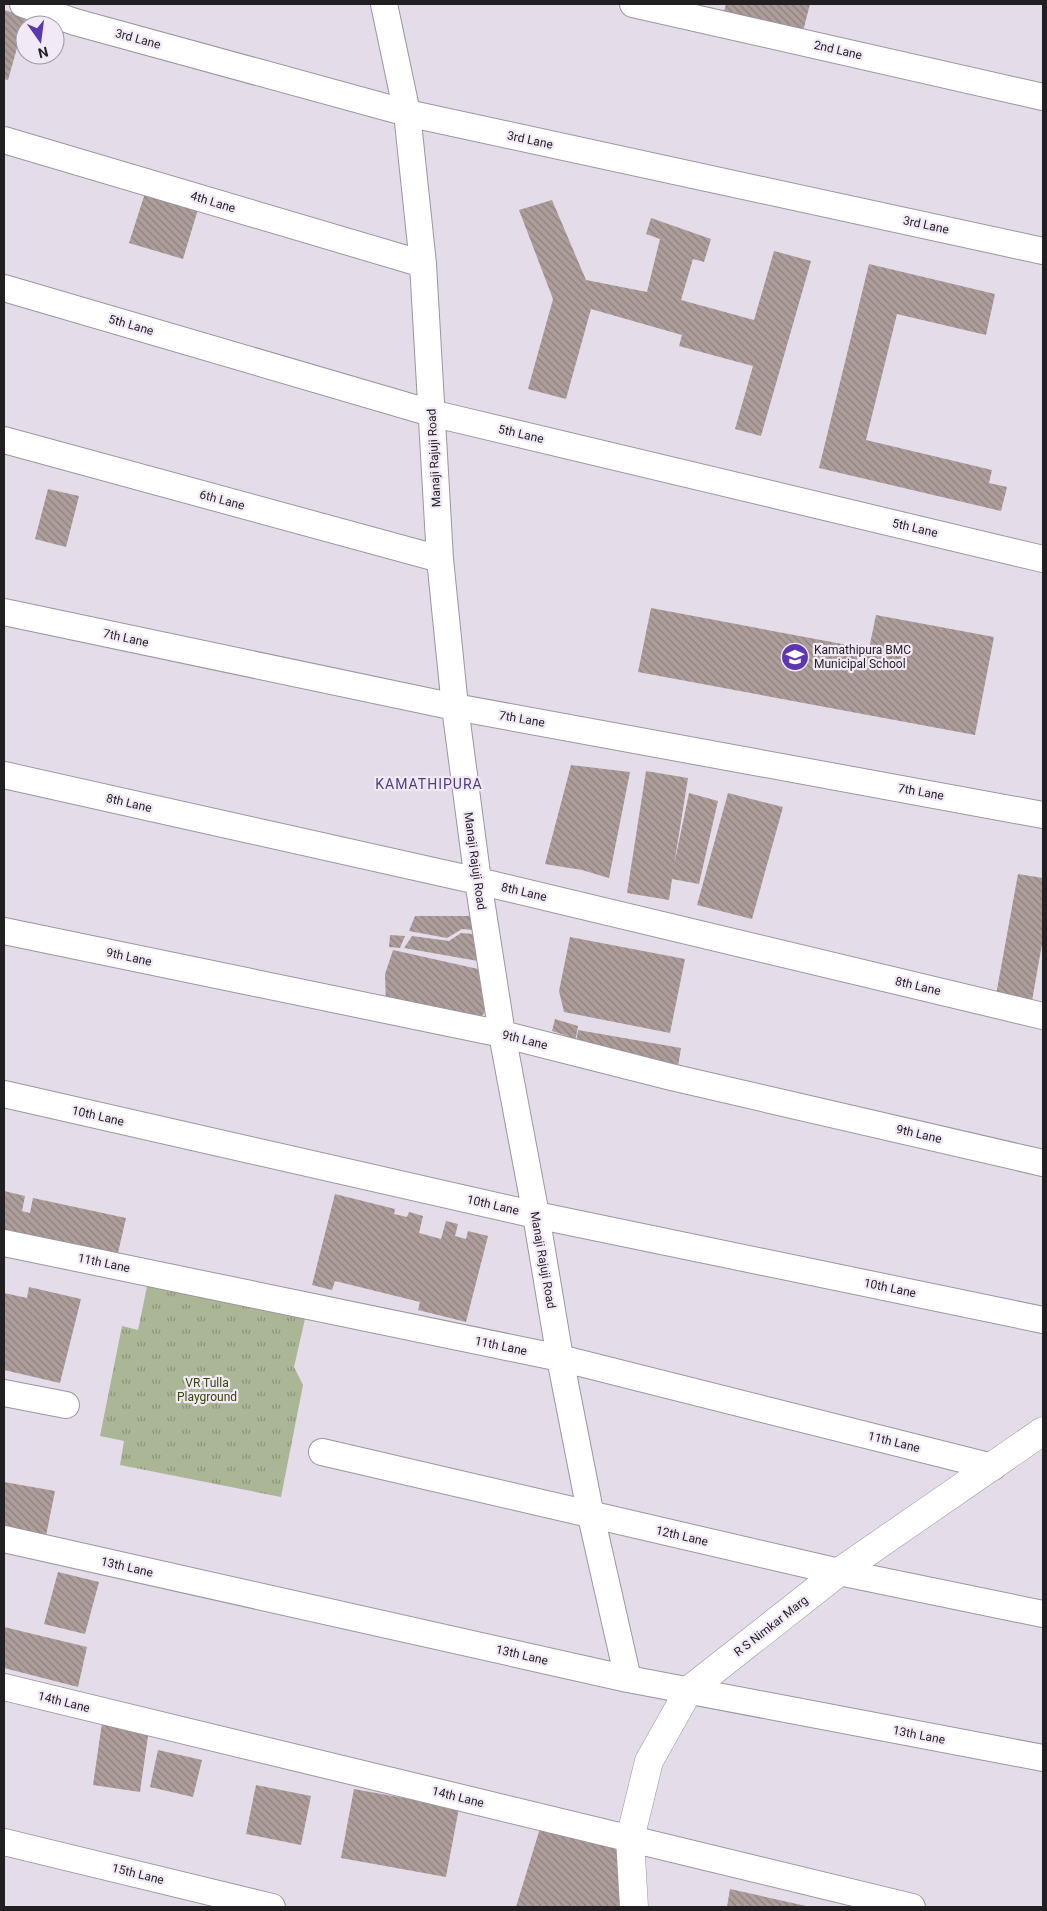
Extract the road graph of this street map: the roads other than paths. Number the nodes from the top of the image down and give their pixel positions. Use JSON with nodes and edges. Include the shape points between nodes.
{"nodes":[{"id":1,"x":23,"y":4,"type":"edge"},
{"id":2,"x":384,"y":4,"type":"edge"},
{"id":3,"x":633,"y":4,"type":"edge"},
{"id":4,"x":1043,"y":97,"type":"edge"},
{"id":5,"x":407,"y":113,"type":"junction"},
{"id":6,"x":4,"y":140,"type":"edge"},
{"id":7,"x":1043,"y":251,"type":"edge"},
{"id":8,"x":423,"y":264,"type":"junction"},
{"id":9,"x":4,"y":288,"type":"edge"},
{"id":10,"x":431,"y":413,"type":"junction"},
{"id":11,"x":4,"y":440,"type":"edge"},
{"id":12,"x":440,"y":559,"type":"junction"},
{"id":13,"x":1043,"y":559,"type":"edge"},
{"id":14,"x":4,"y":612,"type":"edge"},
{"id":15,"x":455,"y":707,"type":"junction"},
{"id":16,"x":4,"y":775,"type":"edge"},
{"id":17,"x":1043,"y":815,"type":"edge"},
{"id":18,"x":478,"y":881,"type":"junction"},
{"id":19,"x":4,"y":930,"type":"edge"},
{"id":20,"x":1043,"y":1016,"type":"edge"},
{"id":21,"x":502,"y":1034,"type":"junction"},
{"id":22,"x":4,"y":1094,"type":"edge"},
{"id":23,"x":1043,"y":1163,"type":"edge"},
{"id":24,"x":536,"y":1214,"type":"junction"},
{"id":25,"x":4,"y":1242,"type":"edge"},
{"id":26,"x":1043,"y":1320,"type":"edge"},
{"id":27,"x":560,"y":1358,"type":"junction"},
{"id":28,"x":4,"y":1392,"type":"edge"},
{"id":29,"x":66,"y":1405,"type":"dead end"},
{"id":30,"x":1043,"y":1431,"type":"edge"},
{"id":31,"x":322,"y":1452,"type":"dead end"},
{"id":32,"x":993,"y":1467,"type":"junction"},
{"id":33,"x":591,"y":1516,"type":"junction"},
{"id":34,"x":4,"y":1539,"type":"edge"},
{"id":35,"x":839,"y":1572,"type":"junction"},
{"id":36,"x":1043,"y":1614,"type":"edge"},
{"id":37,"x":628,"y":1679,"type":"junction"},
{"id":38,"x":4,"y":1688,"type":"edge"},
{"id":39,"x":689,"y":1690,"type":"junction"},
{"id":40,"x":1043,"y":1758,"type":"edge"},
{"id":41,"x":630,"y":1839,"type":"junction"},
{"id":42,"x":4,"y":1842,"type":"edge"},
{"id":43,"x":272,"y":1907,"type":"edge"},
{"id":44,"x":634,"y":1907,"type":"edge"},
{"id":45,"x":912,"y":1907,"type":"edge"}],
"edges":[{"from":1,"to":5,"type":"street","name":"3rd Lane","via":[[75,22]]},
{"from":2,"to":5,"type":"street","name":"Manaji Rajuji Road"},
{"from":3,"to":4,"type":"street","name":"2nd Lane"},
{"from":5,"to":7,"type":"street","name":"3rd Lane"},
{"from":5,"to":8,"type":"street","name":"Manaji Rajuji Road"},
{"from":6,"to":8,"type":"street","name":"4th Lane"},
{"from":8,"to":10,"type":"street","name":"Manaji Rajuji Road"},
{"from":9,"to":10,"type":"street","name":"5th Lane"},
{"from":10,"to":12,"type":"street","name":"Manaji Rajuji Road"},
{"from":10,"to":13,"type":"street","name":"5th Lane"},
{"from":11,"to":12,"type":"street","name":"6th Lane"},
{"from":12,"to":15,"type":"street","name":"Manaji Rajuji Road"},
{"from":14,"to":15,"type":"street","name":"7th Lane"},
{"from":15,"to":17,"type":"street","name":"7th Lane"},
{"from":15,"to":18,"type":"street","name":"Manaji Rajuji Road"},
{"from":16,"to":18,"type":"street","name":"8th Lane"},
{"from":18,"to":20,"type":"street","name":"8th Lane"},
{"from":18,"to":21,"type":"street","name":"Manaji Rajuji Road"},
{"from":19,"to":21,"type":"street","name":"9th Lane"},
{"from":21,"to":23,"type":"street","name":"9th Lane","via":[[671,1077]]},
{"from":21,"to":24,"type":"street","name":"Manaji Rajuji Road"},
{"from":22,"to":24,"type":"street","name":"10th Lane"},
{"from":24,"to":26,"type":"street","name":"10th Lane"},
{"from":24,"to":27,"type":"street","name":"Manaji Rajuji Road"},
{"from":25,"to":27,"type":"street","name":"11th Lane"},
{"from":27,"to":32,"type":"street","name":"11th Lane"},
{"from":27,"to":33,"type":"street","name":"Manaji Rajuji Road"},
{"from":28,"to":29,"type":"street"},
{"from":30,"to":32,"type":"main road","name":"R S Nimkar Marg"},
{"from":31,"to":33,"type":"street","name":"12th Lane"},
{"from":32,"to":35,"type":"main road","name":"R S Nimkar Marg"},
{"from":33,"to":35,"type":"street","name":"12th Lane"},
{"from":33,"to":37,"type":"street","name":"Manaji Rajuji Road"},
{"from":34,"to":37,"type":"street","name":"13th Lane"},
{"from":35,"to":36,"type":"street","name":"12th Lane"},
{"from":35,"to":39,"type":"main road","name":"R S Nimkar Marg"},
{"from":37,"to":39,"type":"street","name":"13th Lane"},
{"from":38,"to":41,"type":"street","name":"14th Lane"},
{"from":39,"to":40,"type":"street","name":"13th Lane"},
{"from":39,"to":41,"type":"main road","name":"R S Nimkar Marg","via":[[649,1761]]},
{"from":41,"to":44,"type":"main road","name":"R S Nimkar Marg"},
{"from":41,"to":45,"type":"street","name":"14th Lane"},
{"from":42,"to":43,"type":"street","name":"15th Lane"}]}
